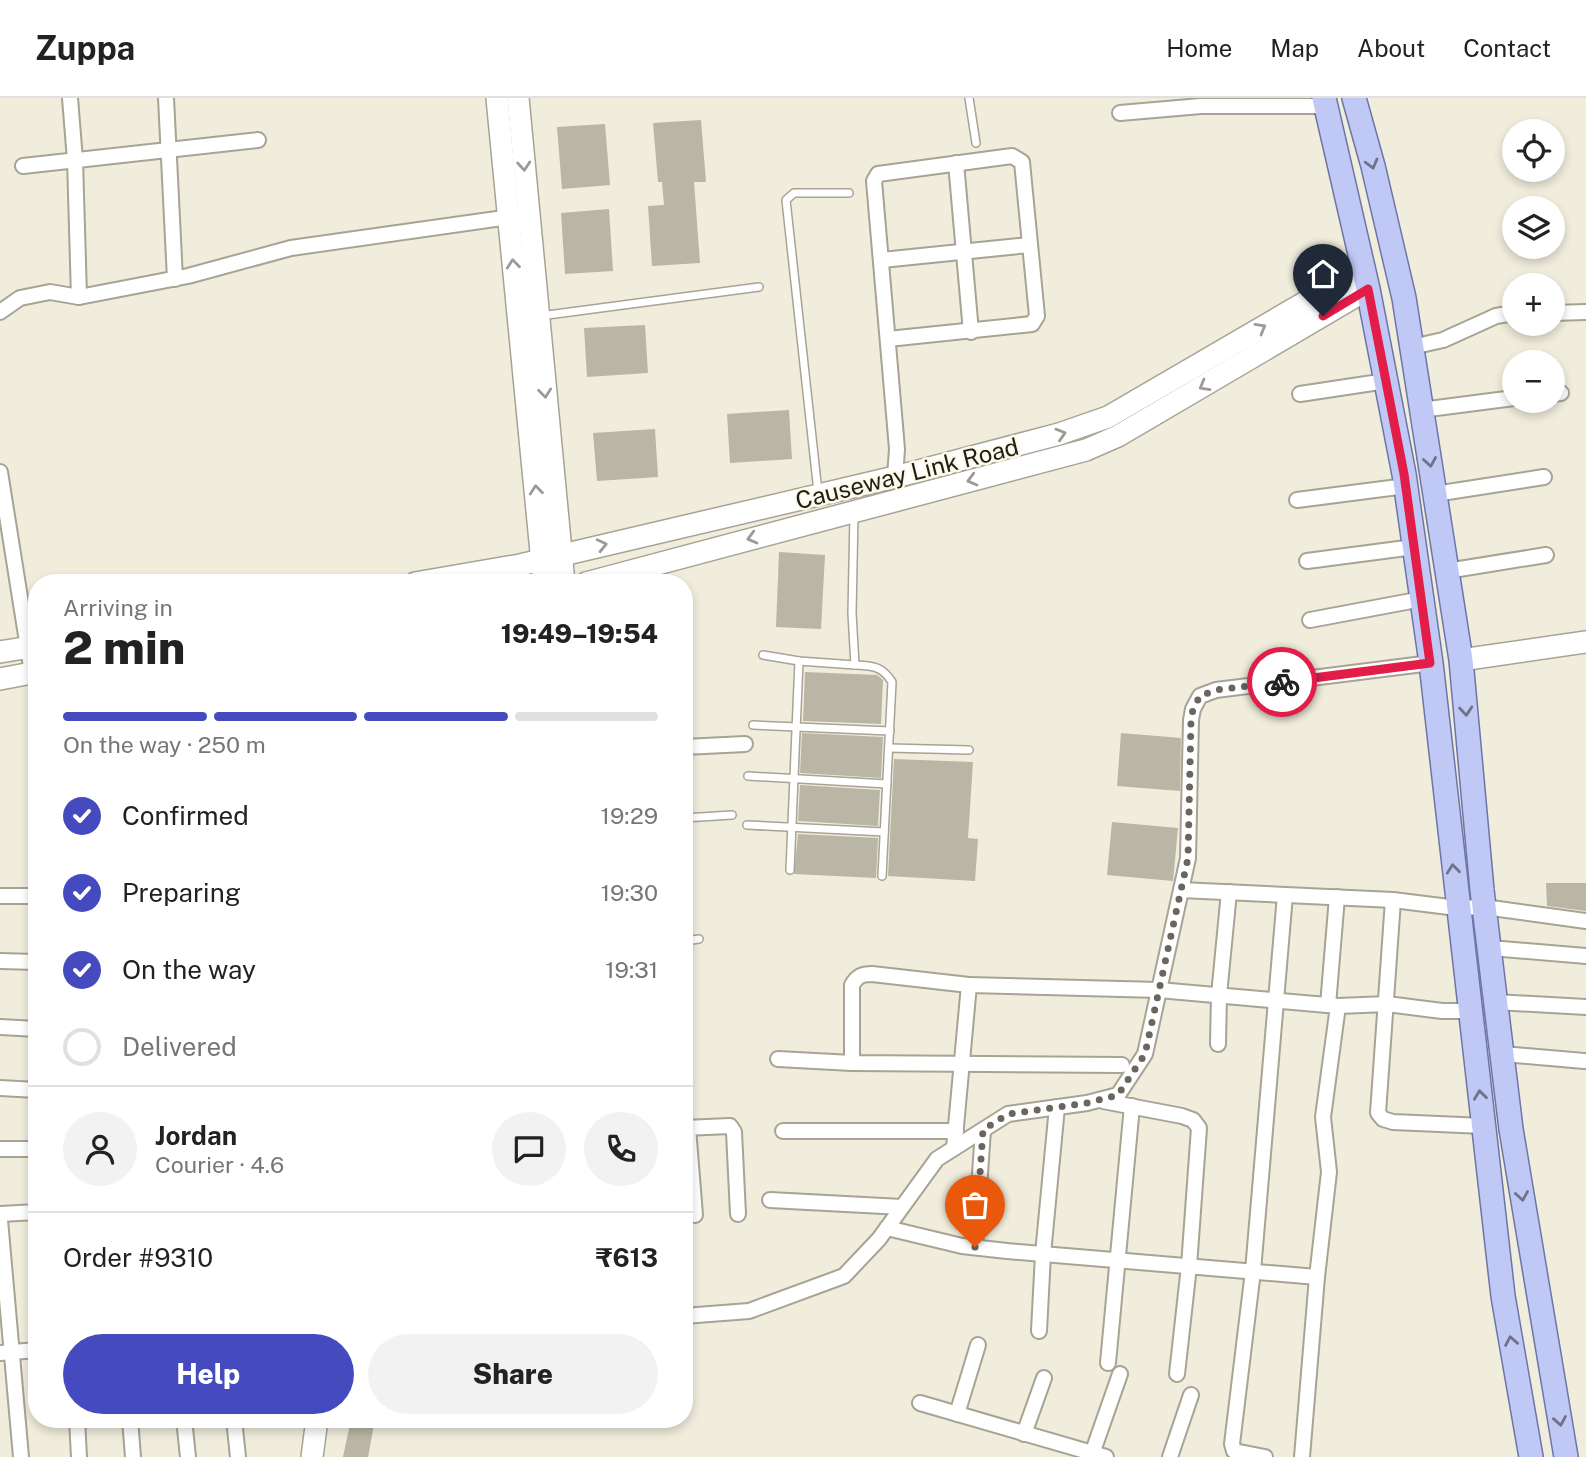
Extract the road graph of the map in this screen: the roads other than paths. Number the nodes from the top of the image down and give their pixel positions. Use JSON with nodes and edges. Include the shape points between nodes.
{"nodes":[{"id":1,"x":70,"y":98,"type":"edge"},
{"id":2,"x":166,"y":98,"type":"edge"},
{"id":3,"x":497,"y":98,"type":"edge"},
{"id":4,"x":518,"y":98,"type":"edge"},
{"id":5,"x":969,"y":98,"type":"edge"},
{"id":6,"x":1354,"y":98,"type":"edge"},
{"id":7,"x":1325,"y":102,"type":"edge"},
{"id":8,"x":1120,"y":113,"type":"dead end"},
{"id":9,"x":258,"y":140,"type":"dead end"},
{"id":10,"x":976,"y":144,"type":"dead end"},
{"id":11,"x":170,"y":150,"type":"junction"},
{"id":12,"x":75,"y":160,"type":"junction"},
{"id":13,"x":956,"y":163,"type":"junction"},
{"id":14,"x":23,"y":166,"type":"dead end"},
{"id":15,"x":849,"y":193,"type":"dead end"},
{"id":16,"x":518,"y":216,"type":"junction"},
{"id":17,"x":1029,"y":245,"type":"junction"},
{"id":18,"x":963,"y":252,"type":"junction"},
{"id":19,"x":882,"y":260,"type":"junction"},
{"id":20,"x":175,"y":279,"type":"junction"},
{"id":21,"x":1366,"y":279,"type":"junction"},
{"id":22,"x":759,"y":287,"type":"dead end"},
{"id":23,"x":79,"y":297,"type":"junction"},
{"id":24,"x":0,"y":312,"type":"edge"},
{"id":25,"x":1565,"y":313,"type":"edge"},
{"id":26,"x":1586,"y":313,"type":"edge"},
{"id":27,"x":1502,"y":315,"type":"edge"},
{"id":28,"x":528,"y":319,"type":"junction"},
{"id":29,"x":971,"y":332,"type":"junction"},
{"id":30,"x":888,"y":340,"type":"junction"},
{"id":31,"x":1412,"y":347,"type":"junction"},
{"id":32,"x":1386,"y":381,"type":"junction"},
{"id":33,"x":1300,"y":394,"type":"dead end"},
{"id":34,"x":1502,"y":400,"type":"edge"},
{"id":35,"x":1421,"y":410,"type":"junction"},
{"id":36,"x":0,"y":472,"type":"edge"},
{"id":37,"x":895,"y":477,"type":"junction"},
{"id":38,"x":1544,"y":477,"type":"dead end"},
{"id":39,"x":1406,"y":486,"type":"junction"},
{"id":40,"x":1435,"y":494,"type":"junction"},
{"id":41,"x":818,"y":495,"type":"junction"},
{"id":42,"x":1297,"y":500,"type":"dead end"},
{"id":43,"x":854,"y":511,"type":"junction"},
{"id":44,"x":1414,"y":547,"type":"junction"},
{"id":45,"x":1546,"y":555,"type":"dead end"},
{"id":46,"x":552,"y":556,"type":"junction"},
{"id":47,"x":1307,"y":561,"type":"dead end"},
{"id":48,"x":1447,"y":571,"type":"junction"},
{"id":49,"x":468,"y":574,"type":"edge"},
{"id":50,"x":547,"y":574,"type":"edge"},
{"id":51,"x":560,"y":574,"type":"edge"},
{"id":52,"x":620,"y":574,"type":"edge"},
{"id":53,"x":1422,"y":599,"type":"junction"},
{"id":54,"x":1310,"y":620,"type":"dead end"},
{"id":55,"x":28,"y":624,"type":"edge"},
{"id":56,"x":1586,"y":642,"type":"edge"},
{"id":57,"x":28,"y":647,"type":"edge"},
{"id":58,"x":0,"y":652,"type":"edge"},
{"id":59,"x":763,"y":655,"type":"dead end"},
{"id":60,"x":1461,"y":660,"type":"junction"},
{"id":61,"x":799,"y":661,"type":"junction"},
{"id":62,"x":1430,"y":663,"type":"junction"},
{"id":63,"x":855,"y":665,"type":"junction"},
{"id":64,"x":28,"y":673,"type":"edge"},
{"id":65,"x":0,"y":679,"type":"edge"},
{"id":66,"x":754,"y":725,"type":"dead end"},
{"id":67,"x":797,"y":728,"type":"junction"},
{"id":68,"x":890,"y":731,"type":"junction"},
{"id":69,"x":745,"y":744,"type":"dead end"},
{"id":70,"x":693,"y":747,"type":"edge"},
{"id":71,"x":889,"y":748,"type":"junction"},
{"id":72,"x":968,"y":750,"type":"dead end"},
{"id":73,"x":748,"y":776,"type":"dead end"},
{"id":74,"x":794,"y":779,"type":"junction"},
{"id":75,"x":887,"y":784,"type":"junction"},
{"id":76,"x":732,"y":816,"type":"dead end"},
{"id":77,"x":693,"y":818,"type":"edge"},
{"id":78,"x":747,"y":825,"type":"dead end"},
{"id":79,"x":792,"y":827,"type":"junction"},
{"id":80,"x":884,"y":832,"type":"junction"},
{"id":81,"x":790,"y":870,"type":"dead end"},
{"id":82,"x":882,"y":876,"type":"dead end"},
{"id":83,"x":1181,"y":890,"type":"junction"},
{"id":84,"x":1228,"y":892,"type":"junction"},
{"id":85,"x":1285,"y":895,"type":"junction"},
{"id":86,"x":28,"y":896,"type":"edge"},
{"id":87,"x":0,"y":897,"type":"edge"},
{"id":88,"x":1338,"y":898,"type":"junction"},
{"id":89,"x":1393,"y":900,"type":"junction"},
{"id":90,"x":1484,"y":907,"type":"junction"},
{"id":91,"x":1457,"y":908,"type":"junction"},
{"id":92,"x":1586,"y":921,"type":"edge"},
{"id":93,"x":699,"y":939,"type":"dead end"},
{"id":94,"x":693,"y":940,"type":"edge"},
{"id":95,"x":1490,"y":948,"type":"junction"},
{"id":96,"x":1586,"y":956,"type":"edge"},
{"id":97,"x":0,"y":961,"type":"edge"},
{"id":98,"x":28,"y":962,"type":"edge"},
{"id":99,"x":969,"y":985,"type":"junction"},
{"id":100,"x":1159,"y":990,"type":"junction"},
{"id":101,"x":1219,"y":995,"type":"junction"},
{"id":102,"x":1276,"y":1000,"type":"junction"},
{"id":103,"x":1496,"y":1002,"type":"junction"},
{"id":104,"x":1387,"y":1004,"type":"junction"},
{"id":105,"x":1333,"y":1006,"type":"junction"},
{"id":106,"x":1586,"y":1007,"type":"edge"},
{"id":107,"x":1470,"y":1011,"type":"junction"},
{"id":108,"x":0,"y":1027,"type":"edge"},
{"id":109,"x":28,"y":1029,"type":"edge"},
{"id":110,"x":1218,"y":1044,"type":"dead end"},
{"id":111,"x":1503,"y":1054,"type":"junction"},
{"id":112,"x":778,"y":1059,"type":"dead end"},
{"id":113,"x":1584,"y":1061,"type":"dead end"},
{"id":114,"x":852,"y":1063,"type":"junction"},
{"id":115,"x":962,"y":1065,"type":"junction"},
{"id":116,"x":1122,"y":1065,"type":"dead end"},
{"id":117,"x":0,"y":1088,"type":"edge"},
{"id":118,"x":28,"y":1090,"type":"edge"},
{"id":119,"x":1099,"y":1100,"type":"junction"},
{"id":120,"x":1057,"y":1107,"type":"junction"},
{"id":121,"x":1132,"y":1107,"type":"junction"},
{"id":122,"x":1484,"y":1126,"type":"junction"},
{"id":123,"x":693,"y":1127,"type":"edge"},
{"id":124,"x":956,"y":1130,"type":"junction"},
{"id":125,"x":983,"y":1130,"type":"junction"},
{"id":126,"x":783,"y":1131,"type":"dead end"},
{"id":127,"x":954,"y":1148,"type":"junction"},
{"id":128,"x":0,"y":1149,"type":"edge"},
{"id":129,"x":28,"y":1149,"type":"edge"},
{"id":130,"x":693,"y":1196,"type":"edge"},
{"id":131,"x":770,"y":1200,"type":"dead end"},
{"id":132,"x":902,"y":1207,"type":"junction"},
{"id":133,"x":28,"y":1212,"type":"edge"},
{"id":134,"x":0,"y":1214,"type":"edge"},
{"id":135,"x":738,"y":1214,"type":"dead end"},
{"id":136,"x":695,"y":1215,"type":"dead end"},
{"id":137,"x":0,"y":1220,"type":"edge"},
{"id":138,"x":887,"y":1228,"type":"junction"},
{"id":139,"x":975,"y":1247,"type":"junction"},
{"id":140,"x":1043,"y":1254,"type":"junction"},
{"id":141,"x":1117,"y":1260,"type":"junction"},
{"id":142,"x":1189,"y":1266,"type":"junction"},
{"id":143,"x":1252,"y":1271,"type":"junction"},
{"id":144,"x":1317,"y":1277,"type":"junction"},
{"id":145,"x":693,"y":1315,"type":"edge"},
{"id":146,"x":1039,"y":1331,"type":"dead end"},
{"id":147,"x":978,"y":1345,"type":"dead end"},
{"id":148,"x":28,"y":1351,"type":"edge"},
{"id":149,"x":6,"y":1353,"type":"edge"},
{"id":150,"x":1108,"y":1363,"type":"dead end"},
{"id":151,"x":1120,"y":1374,"type":"dead end"},
{"id":152,"x":1177,"y":1374,"type":"dead end"},
{"id":153,"x":1044,"y":1378,"type":"dead end"},
{"id":154,"x":1191,"y":1395,"type":"dead end"},
{"id":155,"x":920,"y":1403,"type":"dead end"},
{"id":156,"x":957,"y":1414,"type":"junction"},
{"id":157,"x":77,"y":1428,"type":"edge"},
{"id":158,"x":131,"y":1428,"type":"edge"},
{"id":159,"x":185,"y":1428,"type":"edge"},
{"id":160,"x":235,"y":1428,"type":"edge"},
{"id":161,"x":316,"y":1428,"type":"edge"},
{"id":162,"x":1024,"y":1434,"type":"junction"},
{"id":163,"x":1099,"y":1455,"type":"edge"},
{"id":164,"x":21,"y":1457,"type":"edge"},
{"id":165,"x":79,"y":1457,"type":"edge"},
{"id":166,"x":133,"y":1457,"type":"edge"},
{"id":167,"x":188,"y":1457,"type":"edge"},
{"id":168,"x":238,"y":1457,"type":"edge"},
{"id":169,"x":312,"y":1457,"type":"edge"},
{"id":170,"x":1170,"y":1457,"type":"edge"},
{"id":171,"x":1265,"y":1457,"type":"edge"},
{"id":172,"x":1302,"y":1457,"type":"edge"},
{"id":173,"x":1531,"y":1457,"type":"edge"},
{"id":174,"x":1566,"y":1457,"type":"edge"}],
"edges":[{"from":1,"to":12,"type":"street"},
{"from":2,"to":11,"type":"street"},
{"from":3,"to":16,"type":"main road"},
{"from":4,"to":16,"type":"main road","one_way":true},
{"from":5,"to":10,"type":"lane"},
{"from":6,"to":31,"type":"main road","one_way":true},
{"from":7,"to":8,"type":"street"},
{"from":7,"to":21,"type":"main road"},
{"from":9,"to":11,"type":"street"},
{"from":11,"to":12,"type":"street"},
{"from":11,"to":20,"type":"street"},
{"from":12,"to":14,"type":"street"},
{"from":12,"to":23,"type":"street"},
{"from":13,"to":17,"type":"street","via":[[1012,156],[1021,162]]},
{"from":13,"to":18,"type":"street"},
{"from":13,"to":19,"type":"street","via":[[878,174],[874,181]]},
{"from":15,"to":41,"type":"lane","via":[[794,193],[786,200]]},
{"from":16,"to":20,"type":"street","via":[[291,248]]},
{"from":16,"to":28,"type":"main road"},
{"from":17,"to":18,"type":"street"},
{"from":17,"to":29,"type":"street","via":[[1037,316],[1032,324]]},
{"from":18,"to":19,"type":"street"},
{"from":18,"to":29,"type":"street"},
{"from":19,"to":30,"type":"street"},
{"from":20,"to":23,"type":"street"},
{"from":21,"to":32,"type":"main road"},
{"from":37,"to":21,"type":"main road","name":"Causeway Link Road","one_way":true,"via":[[1047,438],[1108,417]]},
{"from":21,"to":43,"type":"main road","name":"Causeway Link Road","one_way":true,"via":[[1118,436],[1086,450]]},
{"from":22,"to":28,"type":"lane"},
{"from":23,"to":24,"type":"street","via":[[51,292],[20,298]]},
{"from":25,"to":26,"type":"street"},
{"from":27,"to":31,"type":"street","via":[[1443,340]]},
{"from":28,"to":46,"type":"main road"},
{"from":29,"to":30,"type":"street"},
{"from":30,"to":37,"type":"street"},
{"from":31,"to":35,"type":"main road"},
{"from":32,"to":33,"type":"street"},
{"from":32,"to":39,"type":"main road"},
{"from":34,"to":35,"type":"street"},
{"from":35,"to":40,"type":"main road","one_way":true},
{"from":36,"to":55,"type":"street"},
{"from":37,"to":41,"type":"main road","name":"Causeway Link Road"},
{"from":38,"to":40,"type":"street"},
{"from":39,"to":42,"type":"street"},
{"from":39,"to":44,"type":"main road"},
{"from":40,"to":48,"type":"main road"},
{"from":46,"to":41,"type":"main road","name":"Causeway Link Road","one_way":true},
{"from":43,"to":52,"type":"main road","name":"Causeway Link Road","one_way":true},
{"from":43,"to":63,"type":"lane"},
{"from":44,"to":47,"type":"street"},
{"from":44,"to":53,"type":"main road"},
{"from":45,"to":48,"type":"street"},
{"from":46,"to":49,"type":"main road","name":"Causeway Link Road"},
{"from":46,"to":50,"type":"main road"},
{"from":46,"to":51,"type":"main road"},
{"from":48,"to":60,"type":"main road"},
{"from":53,"to":54,"type":"street"},
{"from":53,"to":62,"type":"main road"},
{"from":56,"to":60,"type":"main road"},
{"from":57,"to":58,"type":"main road"},
{"from":59,"to":61,"type":"lane"},
{"from":60,"to":90,"type":"main road","one_way":true},
{"from":61,"to":63,"type":"lane"},
{"from":61,"to":67,"type":"lane"},
{"from":62,"to":83,"type":"street","via":[[1216,690],[1200,696],[1191,720],[1188,858]]},
{"from":91,"to":62,"type":"main road","one_way":true},
{"from":63,"to":68,"type":"lane","via":[[886,672],[892,682]]},
{"from":64,"to":65,"type":"main road"},
{"from":66,"to":67,"type":"lane"},
{"from":67,"to":68,"type":"lane"},
{"from":67,"to":74,"type":"lane"},
{"from":68,"to":71,"type":"lane"},
{"from":69,"to":70,"type":"street"},
{"from":71,"to":72,"type":"lane"},
{"from":71,"to":75,"type":"lane"},
{"from":73,"to":74,"type":"lane"},
{"from":74,"to":75,"type":"lane"},
{"from":74,"to":79,"type":"lane"},
{"from":75,"to":80,"type":"lane"},
{"from":76,"to":77,"type":"lane"},
{"from":78,"to":79,"type":"lane"},
{"from":79,"to":80,"type":"lane"},
{"from":79,"to":81,"type":"lane"},
{"from":80,"to":82,"type":"lane"},
{"from":83,"to":84,"type":"street"},
{"from":83,"to":100,"type":"street"},
{"from":84,"to":85,"type":"street"},
{"from":84,"to":101,"type":"street"},
{"from":85,"to":88,"type":"street"},
{"from":85,"to":102,"type":"street"},
{"from":86,"to":87,"type":"street"},
{"from":88,"to":89,"type":"street"},
{"from":88,"to":105,"type":"street"},
{"from":89,"to":91,"type":"street"},
{"from":89,"to":104,"type":"street"},
{"from":90,"to":91,"type":"street"},
{"from":90,"to":92,"type":"street"},
{"from":90,"to":95,"type":"main road"},
{"from":91,"to":107,"type":"main road"},
{"from":93,"to":94,"type":"lane"},
{"from":95,"to":96,"type":"street"},
{"from":95,"to":103,"type":"main road"},
{"from":97,"to":98,"type":"street"},
{"from":99,"to":100,"type":"street"},
{"from":99,"to":114,"type":"street","via":[[872,974],[856,978],[852,985]]},
{"from":99,"to":115,"type":"street"},
{"from":100,"to":101,"type":"street"},
{"from":100,"to":119,"type":"street","via":[[1145,1054],[1118,1095]]},
{"from":101,"to":102,"type":"street"},
{"from":101,"to":110,"type":"street"},
{"from":102,"to":105,"type":"street"},
{"from":102,"to":143,"type":"street"},
{"from":103,"to":106,"type":"street"},
{"from":103,"to":111,"type":"main road"},
{"from":104,"to":105,"type":"street"},
{"from":104,"to":107,"type":"street"},
{"from":104,"to":122,"type":"street","via":[[1378,1112],[1383,1119]]},
{"from":105,"to":144,"type":"street","via":[[1323,1117],[1329,1172]]},
{"from":122,"to":107,"type":"main road","one_way":true},
{"from":108,"to":109,"type":"street"},
{"from":111,"to":113,"type":"street"},
{"from":111,"to":174,"type":"main road","one_way":true,"via":[[1511,1129]]},
{"from":112,"to":114,"type":"street"},
{"from":114,"to":115,"type":"street"},
{"from":115,"to":116,"type":"street"},
{"from":115,"to":124,"type":"street"},
{"from":117,"to":118,"type":"street"},
{"from":119,"to":120,"type":"street"},
{"from":119,"to":121,"type":"street"},
{"from":120,"to":125,"type":"street","via":[[1008,1114]]},
{"from":120,"to":140,"type":"street"},
{"from":121,"to":141,"type":"street"},
{"from":121,"to":142,"type":"street","via":[[1182,1116],[1199,1128]]},
{"from":173,"to":122,"type":"main road","one_way":true,"via":[[1503,1296]]},
{"from":123,"to":135,"type":"street","via":[[723,1125],[734,1132]]},
{"from":124,"to":126,"type":"street"},
{"from":124,"to":127,"type":"street"},
{"from":125,"to":127,"type":"street"},
{"from":125,"to":139,"type":"street"},
{"from":127,"to":132,"type":"street","via":[[937,1159]]},
{"from":128,"to":129,"type":"street"},
{"from":130,"to":136,"type":"street"},
{"from":131,"to":132,"type":"street"},
{"from":132,"to":138,"type":"street"},
{"from":133,"to":134,"type":"street"},
{"from":137,"to":149,"type":"street"},
{"from":138,"to":139,"type":"street"},
{"from":138,"to":145,"type":"street","via":[[844,1276],[749,1311]]},
{"from":139,"to":140,"type":"street"},
{"from":140,"to":141,"type":"street"},
{"from":140,"to":146,"type":"street"},
{"from":141,"to":142,"type":"street"},
{"from":141,"to":150,"type":"street"},
{"from":142,"to":143,"type":"street"},
{"from":142,"to":152,"type":"street"},
{"from":143,"to":144,"type":"street"},
{"from":143,"to":171,"type":"street","via":[[1232,1444],[1234,1451]]},
{"from":144,"to":172,"type":"street"},
{"from":147,"to":156,"type":"street"},
{"from":148,"to":149,"type":"street"},
{"from":149,"to":164,"type":"street"},
{"from":151,"to":163,"type":"street"},
{"from":153,"to":162,"type":"street"},
{"from":154,"to":170,"type":"street"},
{"from":155,"to":156,"type":"street"},
{"from":156,"to":162,"type":"street"},
{"from":157,"to":165,"type":"street"},
{"from":158,"to":166,"type":"street"},
{"from":159,"to":167,"type":"street"},
{"from":160,"to":168,"type":"street"},
{"from":161,"to":169,"type":"main road"},
{"from":162,"to":163,"type":"street"}]}
